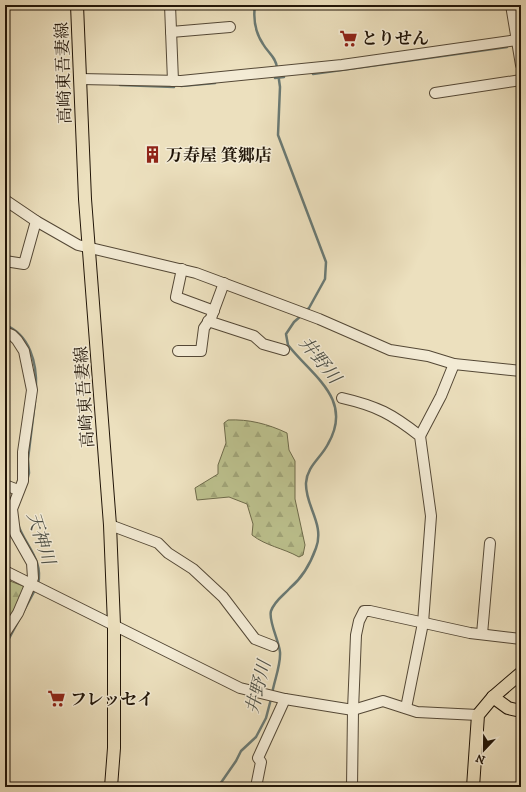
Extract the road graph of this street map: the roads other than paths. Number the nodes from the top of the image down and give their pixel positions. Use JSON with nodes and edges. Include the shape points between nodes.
{"nodes":[{"id":1,"x":77,"y":5,"type":"edge"},
{"id":2,"x":170,"y":5,"type":"edge"},
{"id":3,"x":511,"y":5,"type":"edge"},
{"id":4,"x":230,"y":27,"type":"dead end"},
{"id":5,"x":171,"y":32,"type":"junction"},
{"id":6,"x":517,"y":40,"type":"junction"},
{"id":7,"x":521,"y":66,"type":"edge"},
{"id":8,"x":80,"y":79,"type":"junction"},
{"id":9,"x":521,"y":80,"type":"edge"},
{"id":10,"x":172,"y":81,"type":"junction"},
{"id":11,"x":435,"y":93,"type":"dead end"},
{"id":12,"x":5,"y":200,"type":"edge"},
{"id":13,"x":36,"y":221,"type":"junction"},
{"id":14,"x":90,"y":248,"type":"junction"},
{"id":15,"x":5,"y":261,"type":"edge"},
{"id":16,"x":182,"y":269,"type":"junction"},
{"id":17,"x":224,"y":283,"type":"junction"},
{"id":18,"x":214,"y":311,"type":"junction"},
{"id":19,"x":208,"y":321,"type":"junction"},
{"id":20,"x":5,"y":332,"type":"edge"},
{"id":21,"x":284,"y":350,"type":"dead end"},
{"id":22,"x":178,"y":351,"type":"dead end"},
{"id":23,"x":454,"y":364,"type":"junction"},
{"id":24,"x":521,"y":371,"type":"edge"},
{"id":25,"x":342,"y":398,"type":"dead end"},
{"id":26,"x":420,"y":436,"type":"junction"},
{"id":27,"x":5,"y":485,"type":"edge"},
{"id":28,"x":18,"y":490,"type":"junction"},
{"id":29,"x":110,"y":525,"type":"junction"},
{"id":30,"x":490,"y":543,"type":"dead end"},
{"id":31,"x":5,"y":571,"type":"edge"},
{"id":32,"x":32,"y":584,"type":"junction"},
{"id":33,"x":423,"y":623,"type":"junction"},
{"id":34,"x":114,"y":625,"type":"junction"},
{"id":35,"x":5,"y":633,"type":"edge"},
{"id":36,"x":482,"y":634,"type":"junction"},
{"id":37,"x":521,"y":639,"type":"edge"},
{"id":38,"x":273,"y":646,"type":"dead end"},
{"id":39,"x":521,"y":673,"type":"edge"},
{"id":40,"x":281,"y":698,"type":"junction"},
{"id":41,"x":492,"y":698,"type":"junction"},
{"id":42,"x":406,"y":708,"type":"junction"},
{"id":43,"x":352,"y":710,"type":"junction"},
{"id":44,"x":521,"y":711,"type":"edge"},
{"id":45,"x":478,"y":715,"type":"junction"},
{"id":46,"x":111,"y":787,"type":"edge"},
{"id":47,"x":256,"y":787,"type":"edge"},
{"id":48,"x":352,"y":787,"type":"edge"},
{"id":49,"x":473,"y":787,"type":"edge"}],
"edges":[{"from":1,"to":8,"type":"main road","name":"高崎東吾妻線"},
{"from":2,"to":5,"type":"street"},
{"from":3,"to":6,"type":"street"},
{"from":4,"to":5,"type":"street"},
{"from":5,"to":10,"type":"street"},
{"from":6,"to":7,"type":"street"},
{"from":6,"to":10,"type":"street","via":[[342,65]]},
{"from":8,"to":10,"type":"street"},
{"from":8,"to":14,"type":"main road","name":"高崎東吾妻線","via":[[85,199]]},
{"from":9,"to":11,"type":"street"},
{"from":12,"to":13,"type":"street"},
{"from":13,"to":14,"type":"street","via":[[72,242]]},
{"from":13,"to":15,"type":"street","via":[[24,264]]},
{"from":14,"to":16,"type":"street"},
{"from":14,"to":29,"type":"main road","name":"高崎東吾妻線"},
{"from":16,"to":17,"type":"street"},
{"from":16,"to":18,"type":"street","via":[[176,297]]},
{"from":17,"to":18,"type":"street"},
{"from":17,"to":23,"type":"street","via":[[390,350],[428,356]]},
{"from":18,"to":19,"type":"street"},
{"from":19,"to":21,"type":"street","via":[[254,336],[263,344]]},
{"from":19,"to":22,"type":"street","via":[[204,328],[201,351]]},
{"from":20,"to":28,"type":"street","via":[[17,340],[24,351],[32,390],[22,481]]},
{"from":23,"to":24,"type":"street"},
{"from":23,"to":26,"type":"street"},
{"from":25,"to":26,"type":"street","via":[[365,403],[393,415]]},
{"from":26,"to":33,"type":"street","via":[[431,516]]},
{"from":27,"to":28,"type":"street"},
{"from":28,"to":32,"type":"street","via":[[12,509],[13,522],[15,533],[32,563]]},
{"from":29,"to":34,"type":"main road","name":"高崎東吾妻線"},
{"from":29,"to":38,"type":"street","via":[[158,543],[193,569],[223,598],[255,639]]},
{"from":30,"to":36,"type":"street"},
{"from":31,"to":32,"type":"street"},
{"from":32,"to":34,"type":"street"},
{"from":32,"to":35,"type":"street"},
{"from":33,"to":36,"type":"street"},
{"from":33,"to":42,"type":"street"},
{"from":33,"to":43,"type":"street","via":[[364,611],[356,635]]},
{"from":34,"to":40,"type":"street","via":[[232,685]]},
{"from":34,"to":46,"type":"main road","name":"高崎東吾妻線","via":[[114,748]]},
{"from":36,"to":37,"type":"street"},
{"from":39,"to":41,"type":"main road"},
{"from":40,"to":43,"type":"street"},
{"from":40,"to":47,"type":"street","via":[[258,758],[261,762]]},
{"from":41,"to":44,"type":"main road","via":[[508,708]]},
{"from":41,"to":45,"type":"main road"},
{"from":42,"to":43,"type":"street","via":[[383,701]]},
{"from":42,"to":45,"type":"street","via":[[426,713]]},
{"from":43,"to":48,"type":"street"},
{"from":45,"to":49,"type":"main road"}]}
